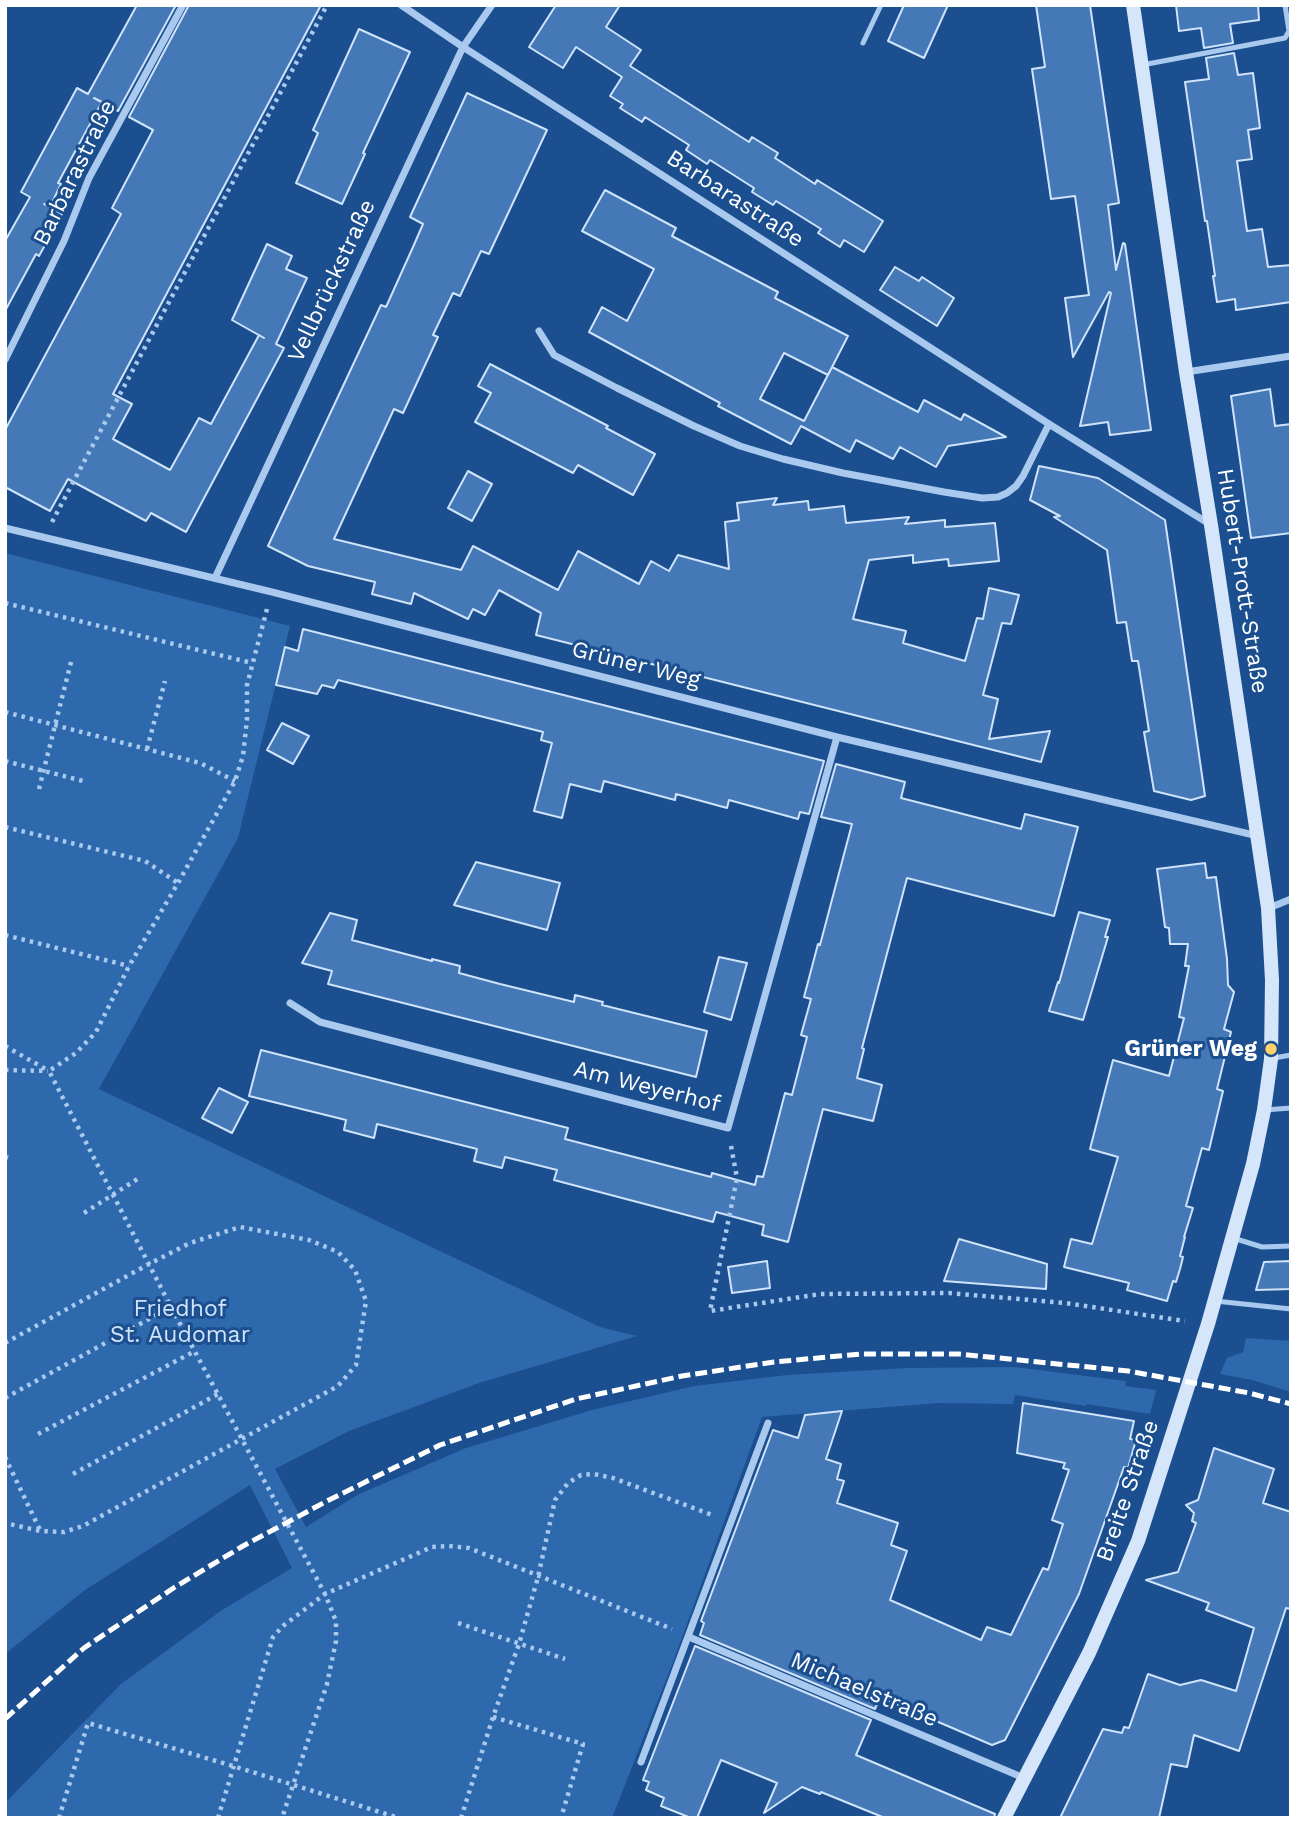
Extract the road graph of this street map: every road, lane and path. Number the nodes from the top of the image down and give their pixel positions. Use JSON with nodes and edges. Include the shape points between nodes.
{"nodes":[{"id":1,"x":183,"y":5,"type":"edge"},
{"id":2,"x":327,"y":5,"type":"edge"},
{"id":3,"x":401,"y":5,"type":"edge"},
{"id":4,"x":492,"y":5,"type":"edge"},
{"id":5,"x":881,"y":5,"type":"edge"},
{"id":6,"x":1133,"y":5,"type":"edge"},
{"id":7,"x":1285,"y":5,"type":"edge"},
{"id":8,"x":863,"y":43,"type":"dead end"},
{"id":9,"x":463,"y":47,"type":"junction"},
{"id":10,"x":1142,"y":65,"type":"junction"},
{"id":11,"x":539,"y":331,"type":"dead end"},
{"id":12,"x":1291,"y":356,"type":"edge"},
{"id":13,"x":5,"y":360,"type":"edge"},
{"id":14,"x":1186,"y":372,"type":"junction"},
{"id":15,"x":1049,"y":424,"type":"junction"},
{"id":16,"x":1211,"y":525,"type":"junction"},
{"id":17,"x":5,"y":528,"type":"edge"},
{"id":18,"x":43,"y":538,"type":"junction"},
{"id":19,"x":215,"y":578,"type":"junction"},
{"id":20,"x":272,"y":592,"type":"junction"},
{"id":21,"x":5,"y":603,"type":"edge"},
{"id":22,"x":72,"y":658,"type":"dead end"},
{"id":23,"x":252,"y":663,"type":"junction"},
{"id":24,"x":165,"y":681,"type":"dead end"},
{"id":25,"x":5,"y":712,"type":"edge"},
{"id":26,"x":55,"y":725,"type":"junction"},
{"id":27,"x":837,"y":737,"type":"junction"},
{"id":28,"x":146,"y":749,"type":"junction"},
{"id":29,"x":5,"y":761,"type":"edge"},
{"id":30,"x":44,"y":771,"type":"junction"},
{"id":31,"x":83,"y":781,"type":"dead end"},
{"id":32,"x":235,"y":781,"type":"junction"},
{"id":33,"x":39,"y":789,"type":"dead end"},
{"id":34,"x":5,"y":827,"type":"edge"},
{"id":35,"x":1258,"y":836,"type":"junction"},
{"id":36,"x":178,"y":883,"type":"junction"},
{"id":37,"x":1291,"y":899,"type":"edge"},
{"id":38,"x":1268,"y":908,"type":"junction"},
{"id":39,"x":5,"y":935,"type":"edge"},
{"id":40,"x":129,"y":966,"type":"junction"},
{"id":41,"x":290,"y":1003,"type":"dead end"},
{"id":42,"x":5,"y":1046,"type":"edge"},
{"id":43,"x":1291,"y":1055,"type":"edge"},
{"id":44,"x":1271,"y":1059,"type":"junction"},
{"id":45,"x":5,"y":1070,"type":"edge"},
{"id":46,"x":49,"y":1071,"type":"junction"},
{"id":47,"x":1291,"y":1108,"type":"edge"},
{"id":48,"x":1264,"y":1110,"type":"junction"},
{"id":49,"x":728,"y":1128,"type":"junction"},
{"id":50,"x":1253,"y":1164,"type":"joint"},
{"id":51,"x":139,"y":1178,"type":"dead end"},
{"id":52,"x":113,"y":1195,"type":"junction"},
{"id":53,"x":84,"y":1213,"type":"dead end"},
{"id":54,"x":1233,"y":1238,"type":"junction"},
{"id":55,"x":1291,"y":1246,"type":"edge"},
{"id":56,"x":149,"y":1264,"type":"junction"},
{"id":57,"x":1215,"y":1301,"type":"junction"},
{"id":58,"x":171,"y":1307,"type":"junction"},
{"id":59,"x":1291,"y":1309,"type":"edge"},
{"id":60,"x":1208,"y":1324,"type":"junction"},
{"id":61,"x":5,"y":1343,"type":"edge"},
{"id":62,"x":195,"y":1351,"type":"junction"},
{"id":63,"x":218,"y":1394,"type":"junction"},
{"id":64,"x":5,"y":1398,"type":"edge"},
{"id":65,"x":768,"y":1423,"type":"dead end"},
{"id":66,"x":38,"y":1434,"type":"dead end"},
{"id":67,"x":241,"y":1438,"type":"junction"},
{"id":68,"x":5,"y":1457,"type":"edge"},
{"id":69,"x":73,"y":1474,"type":"dead end"},
{"id":70,"x":716,"y":1516,"type":"dead end"},
{"id":71,"x":5,"y":1523,"type":"edge"},
{"id":72,"x":40,"y":1531,"type":"junction"},
{"id":73,"x":538,"y":1577,"type":"junction"},
{"id":74,"x":325,"y":1594,"type":"junction"},
{"id":75,"x":458,"y":1623,"type":"dead end"},
{"id":76,"x":673,"y":1629,"type":"dead end"},
{"id":77,"x":688,"y":1637,"type":"junction"},
{"id":78,"x":519,"y":1644,"type":"junction"},
{"id":79,"x":565,"y":1659,"type":"dead end"},
{"id":80,"x":492,"y":1717,"type":"junction"},
{"id":81,"x":641,"y":1762,"type":"dead end"},
{"id":82,"x":233,"y":1766,"type":"junction"},
{"id":83,"x":1025,"y":1778,"type":"junction"},
{"id":84,"x":293,"y":1785,"type":"junction"},
{"id":85,"x":59,"y":1818,"type":"edge"},
{"id":86,"x":218,"y":1818,"type":"edge"},
{"id":87,"x":282,"y":1818,"type":"edge"},
{"id":88,"x":399,"y":1818,"type":"edge"},
{"id":89,"x":461,"y":1818,"type":"edge"},
{"id":90,"x":562,"y":1818,"type":"edge"},
{"id":91,"x":1004,"y":1818,"type":"edge"}],
"edges":[{"from":1,"to":13,"type":"street","name":"Barbarastraße","via":[[89,178],[64,241]]},
{"from":2,"to":18,"type":"path"},
{"from":3,"to":9,"type":"street","name":"Barbarastraße"},
{"from":4,"to":9,"type":"street","name":"Vellbrückstraße"},
{"from":5,"to":8,"type":"lane"},
{"from":6,"to":10,"type":"street","name":"Hubert-Prott-Straße"},
{"from":7,"to":10,"type":"lane","via":[[1289,31],[1285,38]]},
{"from":9,"to":15,"type":"street","name":"Barbarastraße"},
{"from":9,"to":19,"type":"street","name":"Vellbrückstraße"},
{"from":10,"to":14,"type":"street","name":"Hubert-Prott-Straße"},
{"from":11,"to":15,"type":"street","via":[[554,355],[740,446],[843,473],[944,492],[982,498],[1007,493],[1023,476]]},
{"from":12,"to":14,"type":"street"},
{"from":14,"to":16,"type":"street","name":"Hubert-Prott-Straße"},
{"from":15,"to":16,"type":"street","name":"Barbarastraße"},
{"from":16,"to":35,"type":"street","name":"Hubert-Prott-Straße"},
{"from":17,"to":18,"type":"street","name":"Grüner Weg"},
{"from":18,"to":19,"type":"street","name":"Grüner Weg"},
{"from":19,"to":20,"type":"street","name":"Grüner Weg"},
{"from":20,"to":23,"type":"path"},
{"from":20,"to":27,"type":"street","name":"Grüner Weg"},
{"from":21,"to":23,"type":"path"},
{"from":22,"to":26,"type":"path"},
{"from":23,"to":32,"type":"path","via":[[243,756]]},
{"from":24,"to":28,"type":"path"},
{"from":25,"to":26,"type":"path"},
{"from":26,"to":28,"type":"path"},
{"from":26,"to":30,"type":"path"},
{"from":27,"to":35,"type":"street","name":"Grüner Weg"},
{"from":27,"to":49,"type":"street","name":"Am Weyerhof"},
{"from":28,"to":32,"type":"path","via":[[200,763]]},
{"from":29,"to":30,"type":"path"},
{"from":30,"to":31,"type":"path"},
{"from":30,"to":33,"type":"path"},
{"from":32,"to":36,"type":"path"},
{"from":34,"to":36,"type":"path","via":[[145,861]]},
{"from":35,"to":38,"type":"street","name":"Hubert-Prott-Straße"},
{"from":36,"to":40,"type":"path"},
{"from":37,"to":38,"type":"street"},
{"from":38,"to":44,"type":"street","name":"Hubert-Prott-Straße"},
{"from":39,"to":40,"type":"path"},
{"from":40,"to":46,"type":"path","via":[[96,1032]]},
{"from":41,"to":49,"type":"street","name":"Am Weyerhof","via":[[320,1023]]},
{"from":42,"to":46,"type":"path"},
{"from":43,"to":44,"type":"lane"},
{"from":44,"to":48,"type":"street","name":"Hubert-Prott-Straße"},
{"from":45,"to":46,"type":"path"},
{"from":46,"to":52,"type":"path"},
{"from":47,"to":48,"type":"lane"},
{"from":48,"to":50,"type":"street","name":"Hubert-Prott-Straße"},
{"from":49,"to":60,"type":"path","via":[[737,1178],[710,1311],[820,1294],[949,1293],[1065,1303]]},
{"from":50,"to":54,"type":"street","name":"Breite Straße"},
{"from":51,"to":52,"type":"path"},
{"from":52,"to":53,"type":"path"},
{"from":52,"to":56,"type":"path"},
{"from":54,"to":55,"type":"lane","via":[[1262,1247]]},
{"from":54,"to":57,"type":"street","name":"Breite Straße"},
{"from":56,"to":58,"type":"path"},
{"from":56,"to":61,"type":"path"},
{"from":56,"to":67,"type":"path","via":[[240,1227],[309,1240],[338,1252],[355,1270],[366,1301],[356,1365],[338,1386]]},
{"from":57,"to":59,"type":"lane"},
{"from":57,"to":60,"type":"street","name":"Breite Straße"},
{"from":58,"to":62,"type":"path"},
{"from":58,"to":64,"type":"path"},
{"from":60,"to":83,"type":"street","name":"Breite Straße","via":[[1138,1541],[1089,1653]]},
{"from":62,"to":63,"type":"path"},
{"from":62,"to":66,"type":"path"},
{"from":63,"to":67,"type":"path"},
{"from":63,"to":69,"type":"path"},
{"from":65,"to":77,"type":"street"},
{"from":67,"to":72,"type":"path","via":[[83,1526],[64,1532]]},
{"from":67,"to":74,"type":"path"},
{"from":68,"to":72,"type":"path"},
{"from":70,"to":73,"type":"path","via":[[613,1478],[581,1475],[555,1500]]},
{"from":71,"to":72,"type":"path"},
{"from":73,"to":74,"type":"path","via":[[469,1548],[432,1546]]},
{"from":73,"to":76,"type":"path"},
{"from":73,"to":78,"type":"path"},
{"from":74,"to":82,"type":"path","via":[[273,1637]]},
{"from":74,"to":84,"type":"path","via":[[336,1620],[336,1641],[327,1684]]},
{"from":75,"to":78,"type":"path"},
{"from":77,"to":81,"type":"street"},
{"from":77,"to":83,"type":"street","name":"Michaelstraße"},
{"from":78,"to":79,"type":"path"},
{"from":78,"to":80,"type":"path"},
{"from":80,"to":89,"type":"path"},
{"from":80,"to":90,"type":"path","via":[[583,1744]]},
{"from":82,"to":84,"type":"path"},
{"from":82,"to":85,"type":"path","via":[[88,1723]]},
{"from":82,"to":86,"type":"path"},
{"from":83,"to":91,"type":"street","name":"Breite Straße"},
{"from":84,"to":87,"type":"path"},
{"from":84,"to":88,"type":"path"}]}
